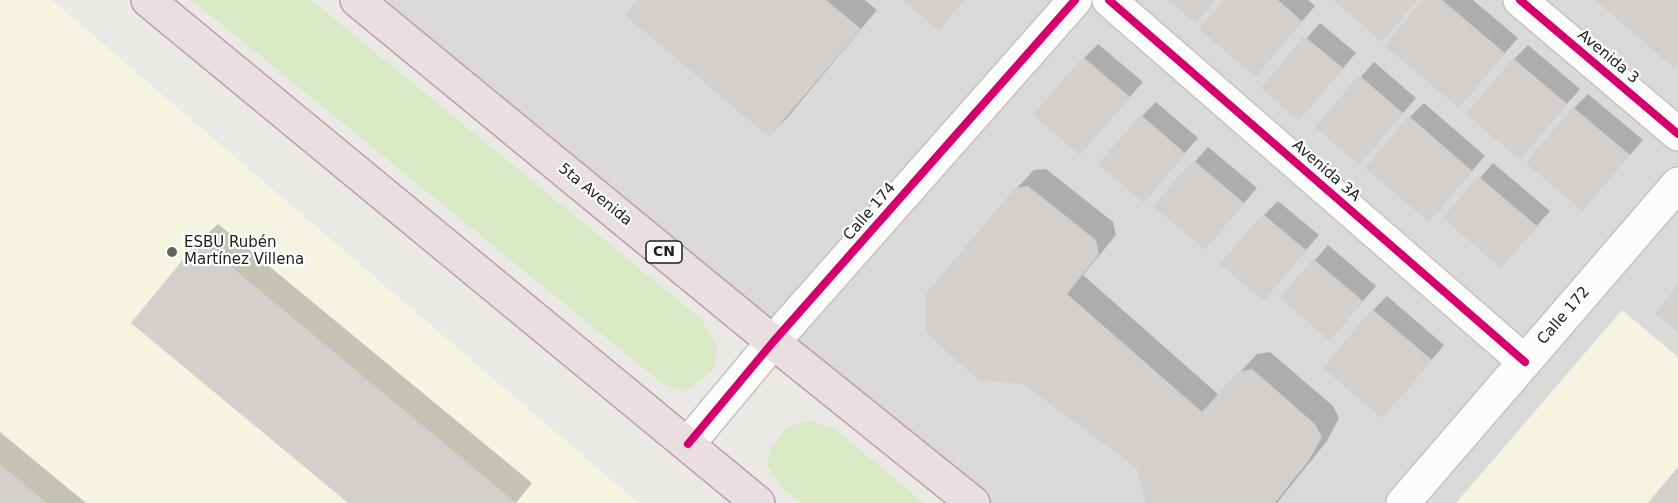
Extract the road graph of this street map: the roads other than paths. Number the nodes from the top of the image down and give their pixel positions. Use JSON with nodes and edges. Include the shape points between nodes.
{"nodes":[{"id":1,"x":148,"y":0,"type":"edge"},
{"id":2,"x":357,"y":0,"type":"edge"},
{"id":3,"x":1075,"y":0,"type":"edge"},
{"id":4,"x":1109,"y":0,"type":"edge"},
{"id":5,"x":1520,"y":0,"type":"edge"},
{"id":6,"x":1678,"y":134,"type":"edge"},
{"id":7,"x":1678,"y":184,"type":"edge"},
{"id":8,"x":773,"y":342,"type":"junction"},
{"id":9,"x":1526,"y":362,"type":"junction"},
{"id":10,"x":688,"y":444,"type":"junction"},
{"id":11,"x":758,"y":503,"type":"edge"},
{"id":12,"x":973,"y":503,"type":"edge"},
{"id":13,"x":1403,"y":503,"type":"edge"}],
"edges":[{"from":1,"to":10,"type":"highway"},
{"from":2,"to":8,"type":"highway","name":"5ta Avenida","number":"CN"},
{"from":3,"to":8,"type":"street","name":"Calle 174"},
{"from":4,"to":9,"type":"street","name":"Avenida 3A"},
{"from":5,"to":6,"type":"street","name":"Avenida 3"},
{"from":7,"to":9,"type":"street","name":"Calle 172"},
{"from":8,"to":10,"type":"street","name":"Calle 174"},
{"from":8,"to":12,"type":"highway","name":"5ta Avenida","number":"CN"},
{"from":9,"to":13,"type":"street","name":"Calle 172"},
{"from":10,"to":11,"type":"highway"}]}
